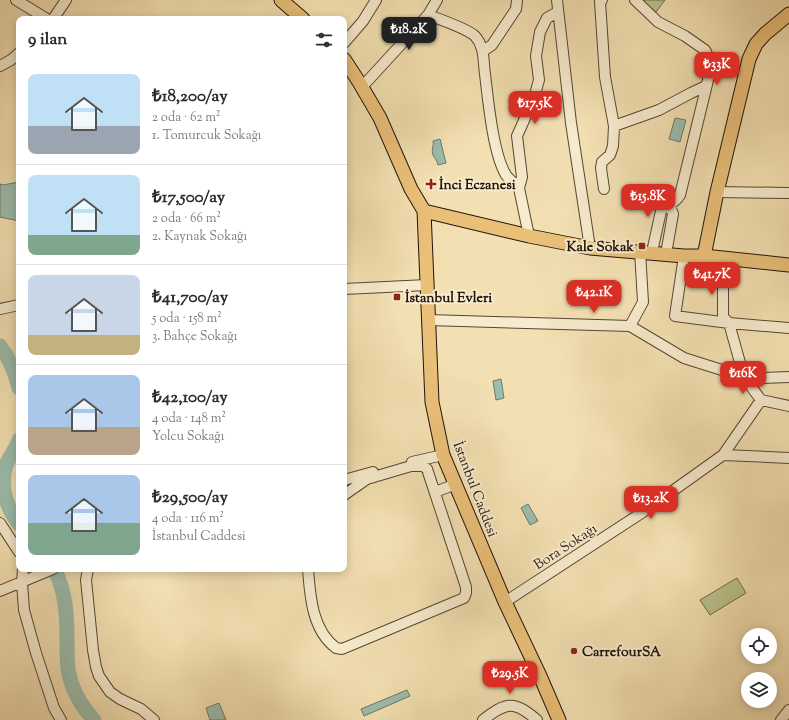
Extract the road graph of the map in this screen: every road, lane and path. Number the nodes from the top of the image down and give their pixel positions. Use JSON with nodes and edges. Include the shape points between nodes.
{"nodes":[{"id":1,"x":16,"y":0,"type":"edge"},
{"id":2,"x":66,"y":0,"type":"edge"},
{"id":3,"x":281,"y":0,"type":"edge"},
{"id":4,"x":376,"y":0,"type":"edge"},
{"id":5,"x":437,"y":0,"type":"edge"},
{"id":6,"x":517,"y":0,"type":"edge"},
{"id":7,"x":557,"y":0,"type":"edge"},
{"id":8,"x":635,"y":0,"type":"edge"},
{"id":9,"x":601,"y":1,"type":"edge"},
{"id":10,"x":558,"y":12,"type":"junction"},
{"id":11,"x":789,"y":14,"type":"edge"},
{"id":12,"x":428,"y":15,"type":"junction"},
{"id":13,"x":42,"y":16,"type":"edge"},
{"id":14,"x":54,"y":16,"type":"edge"},
{"id":15,"x":300,"y":16,"type":"edge"},
{"id":16,"x":347,"y":39,"type":"edge"},
{"id":17,"x":483,"y":51,"type":"junction"},
{"id":18,"x":16,"y":56,"type":"edge"},
{"id":19,"x":347,"y":64,"type":"edge"},
{"id":20,"x":0,"y":66,"type":"edge"},
{"id":21,"x":706,"y":86,"type":"junction"},
{"id":22,"x":362,"y":87,"type":"junction"},
{"id":23,"x":614,"y":126,"type":"junction"},
{"id":24,"x":519,"y":188,"type":"junction"},
{"id":25,"x":604,"y":189,"type":"dead end"},
{"id":26,"x":717,"y":192,"type":"junction"},
{"id":27,"x":789,"y":193,"type":"edge"},
{"id":28,"x":670,"y":206,"type":"junction"},
{"id":29,"x":424,"y":211,"type":"junction"},
{"id":30,"x":529,"y":236,"type":"junction"},
{"id":31,"x":590,"y":248,"type":"junction"},
{"id":32,"x":646,"y":252,"type":"junction"},
{"id":33,"x":666,"y":254,"type":"junction"},
{"id":34,"x":684,"y":256,"type":"junction"},
{"id":35,"x":704,"y":256,"type":"junction"},
{"id":36,"x":722,"y":258,"type":"junction"},
{"id":37,"x":789,"y":265,"type":"edge"},
{"id":38,"x":427,"y":285,"type":"junction"},
{"id":39,"x":347,"y":289,"type":"edge"},
{"id":40,"x":16,"y":306,"type":"edge"},
{"id":41,"x":0,"y":309,"type":"edge"},
{"id":42,"x":428,"y":320,"type":"junction"},
{"id":43,"x":729,"y":323,"type":"junction"},
{"id":44,"x":630,"y":326,"type":"junction"},
{"id":45,"x":789,"y":328,"type":"edge"},
{"id":46,"x":744,"y":377,"type":"junction"},
{"id":47,"x":789,"y":377,"type":"edge"},
{"id":48,"x":761,"y":400,"type":"junction"},
{"id":49,"x":789,"y":406,"type":"edge"},
{"id":50,"x":444,"y":455,"type":"junction"},
{"id":51,"x":723,"y":455,"type":"junction"},
{"id":52,"x":789,"y":458,"type":"edge"},
{"id":53,"x":347,"y":479,"type":"edge"},
{"id":54,"x":456,"y":484,"type":"junction"},
{"id":55,"x":435,"y":492,"type":"junction"},
{"id":56,"x":347,"y":493,"type":"edge"},
{"id":57,"x":0,"y":523,"type":"edge"},
{"id":58,"x":16,"y":547,"type":"edge"},
{"id":59,"x":22,"y":572,"type":"edge"},
{"id":60,"x":47,"y":572,"type":"edge"},
{"id":61,"x":87,"y":572,"type":"edge"},
{"id":62,"x":308,"y":572,"type":"edge"},
{"id":63,"x":22,"y":583,"type":"junction"},
{"id":64,"x":0,"y":591,"type":"edge"},
{"id":65,"x":505,"y":602,"type":"junction"},
{"id":66,"x":789,"y":710,"type":"edge"},
{"id":67,"x":61,"y":720,"type":"edge"},
{"id":68,"x":154,"y":720,"type":"edge"},
{"id":69,"x":483,"y":720,"type":"edge"},
{"id":70,"x":537,"y":720,"type":"edge"},
{"id":71,"x":559,"y":720,"type":"edge"},
{"id":72,"x":781,"y":720,"type":"edge"}],
"edges":[{"from":1,"to":13,"type":"street"},
{"from":2,"to":14,"type":"street"},
{"from":3,"to":15,"type":"main road"},
{"from":4,"to":16,"type":"street"},
{"from":5,"to":12,"type":"street"},
{"from":6,"to":17,"type":"street","via":[[516,9],[492,46]]},
{"from":7,"to":10,"type":"street"},
{"from":8,"to":21,"type":"street","via":[[658,22],[686,36],[705,50],[710,60]]},
{"from":9,"to":23,"type":"street","via":[[605,77]]},
{"from":10,"to":24,"type":"street","via":[[547,18],[540,32],[536,56],[539,80],[518,136],[522,177]]},
{"from":10,"to":31,"type":"street","via":[[571,123]]},
{"from":11,"to":26,"type":"main road","via":[[756,44],[749,59]]},
{"from":12,"to":17,"type":"street","via":[[474,36]]},
{"from":12,"to":22,"type":"street"},
{"from":17,"to":24,"type":"street","via":[[484,72],[499,157],[506,175]]},
{"from":18,"to":20,"type":"street"},
{"from":19,"to":22,"type":"main road","name":"İstanbul Caddesi"},
{"from":21,"to":23,"type":"street","via":[[659,110]]},
{"from":21,"to":28,"type":"street","via":[[680,195]]},
{"from":22,"to":29,"type":"main road","name":"İstanbul Caddesi","via":[[380,118],[411,189]]},
{"from":23,"to":25,"type":"street","via":[[613,146],[601,168]]},
{"from":24,"to":30,"type":"street"},
{"from":26,"to":27,"type":"street"},
{"from":26,"to":35,"type":"main road"},
{"from":28,"to":32,"type":"street","via":[[664,207],[661,211]]},
{"from":28,"to":33,"type":"street","via":[[673,214]]},
{"from":29,"to":30,"type":"main road"},
{"from":29,"to":38,"type":"main road","name":"İstanbul Caddesi"},
{"from":30,"to":31,"type":"main road"},
{"from":31,"to":32,"type":"main road"},
{"from":32,"to":33,"type":"main road"},
{"from":32,"to":44,"type":"street","via":[[643,302]]},
{"from":33,"to":34,"type":"main road"},
{"from":34,"to":35,"type":"main road"},
{"from":34,"to":43,"type":"street","via":[[675,316]]},
{"from":35,"to":36,"type":"main road"},
{"from":36,"to":37,"type":"main road"},
{"from":36,"to":43,"type":"street","via":[[723,317]]},
{"from":38,"to":39,"type":"street"},
{"from":38,"to":42,"type":"main road","name":"İstanbul Caddesi"},
{"from":40,"to":41,"type":"street"},
{"from":42,"to":44,"type":"street"},
{"from":42,"to":50,"type":"main road","name":"İstanbul Caddesi","via":[[432,402]]},
{"from":43,"to":45,"type":"street"},
{"from":43,"to":46,"type":"street"},
{"from":44,"to":46,"type":"street","via":[[684,358]]},
{"from":46,"to":47,"type":"street"},
{"from":46,"to":48,"type":"street"},
{"from":48,"to":49,"type":"street"},
{"from":48,"to":51,"type":"street","name":"Bora Sokağı"},
{"from":50,"to":53,"type":"street"},
{"from":50,"to":54,"type":"main road","name":"İstanbul Caddesi"},
{"from":51,"to":52,"type":"street"},
{"from":51,"to":65,"type":"street","name":"Bora Sokağı","via":[[646,510]]},
{"from":54,"to":55,"type":"street"},
{"from":54,"to":65,"type":"main road","name":"İstanbul Caddesi"},
{"from":55,"to":56,"type":"street","via":[[427,469],[423,466],[410,466],[367,479]]},
{"from":55,"to":62,"type":"street","via":[[466,587],[464,598],[342,649],[336,648],[321,631],[315,617]]},
{"from":57,"to":58,"type":"street"},
{"from":59,"to":63,"type":"street"},
{"from":60,"to":63,"type":"street"},
{"from":61,"to":68,"type":"street","via":[[86,580],[93,650],[99,676],[110,692],[141,709]]},
{"from":63,"to":64,"type":"street"},
{"from":63,"to":67,"type":"street","via":[[24,610],[36,653],[54,708]]},
{"from":65,"to":71,"type":"main road","name":"İstanbul Caddesi"},
{"from":66,"to":72,"type":"street"},
{"from":69,"to":70,"type":"street","via":[[504,706],[515,706]]}]}
